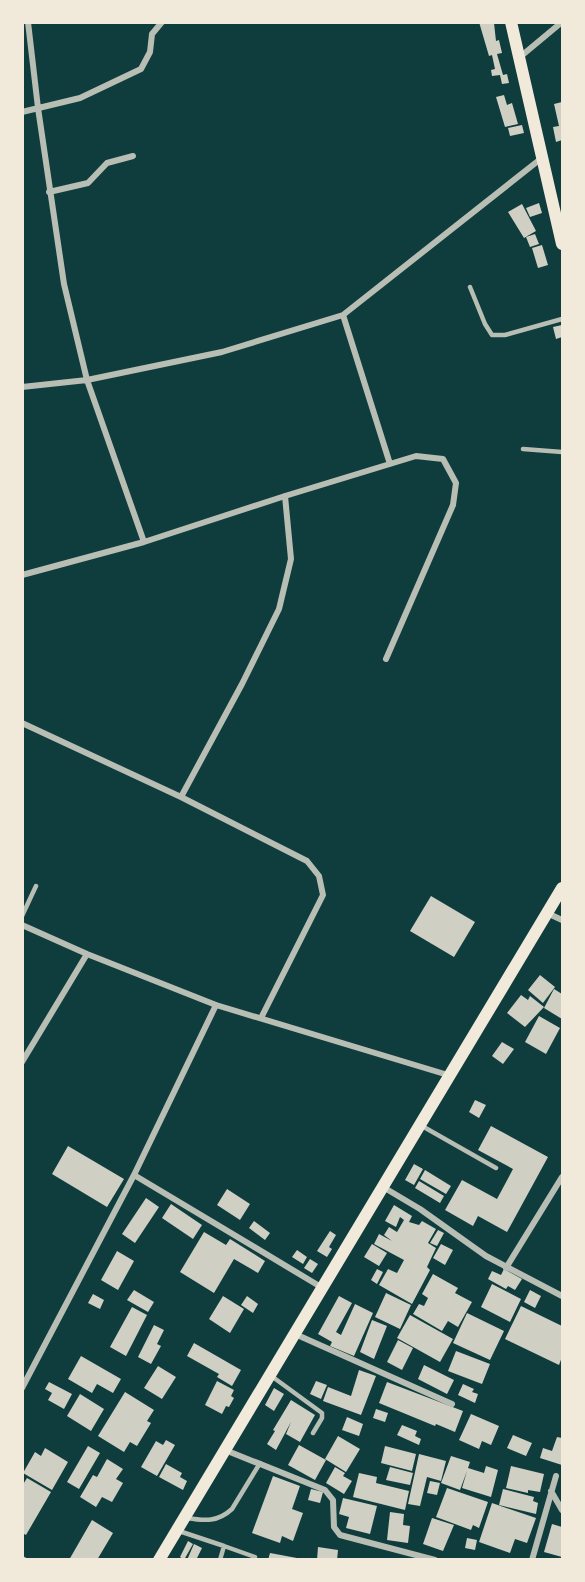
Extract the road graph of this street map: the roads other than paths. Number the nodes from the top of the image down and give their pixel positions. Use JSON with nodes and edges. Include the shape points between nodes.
{"nodes":[{"id":1,"x":28,"y":22,"type":"edge"},
{"id":2,"x":162,"y":22,"type":"edge"},
{"id":3,"x":511,"y":22,"type":"edge"},
{"id":4,"x":562,"y":22,"type":"edge"},
{"id":5,"x":519,"y":57,"type":"junction"},
{"id":6,"x":38,"y":108,"type":"junction"},
{"id":7,"x":22,"y":112,"type":"edge"},
{"id":8,"x":133,"y":156,"type":"dead end"},
{"id":9,"x":543,"y":157,"type":"junction"},
{"id":10,"x":49,"y":192,"type":"junction"},
{"id":11,"x":562,"y":244,"type":"edge"},
{"id":12,"x":470,"y":287,"type":"dead end"},
{"id":13,"x":343,"y":315,"type":"junction"},
{"id":14,"x":562,"y":319,"type":"edge"},
{"id":15,"x":87,"y":380,"type":"junction"},
{"id":16,"x":22,"y":387,"type":"edge"},
{"id":17,"x":523,"y":449,"type":"dead end"},
{"id":18,"x":562,"y":452,"type":"edge"},
{"id":19,"x":390,"y":464,"type":"junction"},
{"id":20,"x":285,"y":496,"type":"junction"},
{"id":21,"x":144,"y":542,"type":"junction"},
{"id":22,"x":22,"y":574,"type":"edge"},
{"id":23,"x":386,"y":659,"type":"dead end"},
{"id":24,"x":22,"y":723,"type":"edge"},
{"id":25,"x":181,"y":797,"type":"junction"},
{"id":26,"x":36,"y":886,"type":"dead end"},
{"id":27,"x":562,"y":888,"type":"edge"},
{"id":28,"x":547,"y":914,"type":"junction"},
{"id":29,"x":22,"y":916,"type":"edge"},
{"id":30,"x":562,"y":920,"type":"edge"},
{"id":31,"x":22,"y":925,"type":"edge"},
{"id":32,"x":87,"y":954,"type":"junction"},
{"id":33,"x":216,"y":1005,"type":"junction"},
{"id":34,"x":261,"y":1018,"type":"junction"},
{"id":35,"x":22,"y":1062,"type":"edge"},
{"id":36,"x":448,"y":1075,"type":"junction"},
{"id":37,"x":420,"y":1125,"type":"junction"},
{"id":38,"x":495,"y":1168,"type":"dead end"},
{"id":39,"x":134,"y":1175,"type":"junction"},
{"id":40,"x":562,"y":1177,"type":"edge"},
{"id":41,"x":383,"y":1187,"type":"junction"},
{"id":42,"x":506,"y":1268,"type":"junction"},
{"id":43,"x":321,"y":1287,"type":"junction"},
{"id":44,"x":562,"y":1296,"type":"edge"},
{"id":45,"x":295,"y":1334,"type":"junction"},
{"id":46,"x":270,"y":1375,"type":"junction"},
{"id":47,"x":22,"y":1388,"type":"edge"},
{"id":48,"x":452,"y":1404,"type":"dead end"},
{"id":49,"x":313,"y":1433,"type":"dead end"},
{"id":50,"x":225,"y":1450,"type":"junction"},
{"id":51,"x":260,"y":1463,"type":"junction"},
{"id":52,"x":556,"y":1476,"type":"dead end"},
{"id":53,"x":551,"y":1491,"type":"junction"},
{"id":54,"x":562,"y":1510,"type":"edge"},
{"id":55,"x":184,"y":1518,"type":"junction"},
{"id":56,"x":177,"y":1530,"type":"junction"},
{"id":57,"x":224,"y":1546,"type":"junction"},
{"id":58,"x":255,"y":1557,"type":"dead end"},
{"id":59,"x":159,"y":1560,"type":"edge"},
{"id":60,"x":220,"y":1560,"type":"edge"},
{"id":61,"x":435,"y":1560,"type":"edge"},
{"id":62,"x":532,"y":1560,"type":"edge"}],
"edges":[{"from":1,"to":6,"type":"street"},
{"from":2,"to":6,"type":"street","via":[[152,34],[150,52],[141,69],[80,98]]},
{"from":3,"to":5,"type":"main road"},
{"from":4,"to":5,"type":"street"},
{"from":5,"to":9,"type":"main road"},
{"from":6,"to":7,"type":"street"},
{"from":6,"to":10,"type":"street"},
{"from":8,"to":10,"type":"street","via":[[107,163],[88,183]]},
{"from":9,"to":11,"type":"main road"},
{"from":9,"to":13,"type":"street"},
{"from":10,"to":15,"type":"street","via":[[64,284]]},
{"from":12,"to":14,"type":"lane","via":[[492,335]]},
{"from":13,"to":15,"type":"street","via":[[222,352]]},
{"from":13,"to":19,"type":"street"},
{"from":15,"to":16,"type":"street"},
{"from":15,"to":21,"type":"street"},
{"from":17,"to":18,"type":"lane"},
{"from":19,"to":20,"type":"street"},
{"from":19,"to":23,"type":"street","via":[[416,456],[443,459],[456,483],[453,505]]},
{"from":20,"to":21,"type":"street"},
{"from":20,"to":25,"type":"street","via":[[291,559],[279,609]]},
{"from":21,"to":22,"type":"street"},
{"from":24,"to":25,"type":"street"},
{"from":25,"to":34,"type":"street","via":[[307,861],[319,876],[323,895]]},
{"from":26,"to":29,"type":"lane"},
{"from":27,"to":28,"type":"main road"},
{"from":28,"to":30,"type":"street"},
{"from":28,"to":36,"type":"main road"},
{"from":31,"to":32,"type":"street"},
{"from":32,"to":33,"type":"street"},
{"from":32,"to":35,"type":"street"},
{"from":33,"to":34,"type":"street"},
{"from":33,"to":39,"type":"street"},
{"from":34,"to":36,"type":"street"},
{"from":36,"to":37,"type":"main road"},
{"from":37,"to":38,"type":"lane"},
{"from":37,"to":41,"type":"main road"},
{"from":39,"to":43,"type":"street"},
{"from":39,"to":47,"type":"street"},
{"from":40,"to":42,"type":"street"},
{"from":41,"to":42,"type":"street"},
{"from":41,"to":43,"type":"main road"},
{"from":42,"to":44,"type":"street"},
{"from":43,"to":45,"type":"main road"},
{"from":45,"to":46,"type":"main road"},
{"from":45,"to":48,"type":"street"},
{"from":46,"to":49,"type":"lane","via":[[322,1413]]},
{"from":46,"to":50,"type":"main road"},
{"from":50,"to":51,"type":"street"},
{"from":50,"to":55,"type":"main road"},
{"from":51,"to":55,"type":"lane","via":[[227,1513],[208,1521]]},
{"from":51,"to":61,"type":"street","via":[[325,1490],[333,1500],[334,1527],[340,1535]]},
{"from":52,"to":53,"type":"street"},
{"from":53,"to":54,"type":"street"},
{"from":53,"to":62,"type":"street"},
{"from":55,"to":56,"type":"main road"},
{"from":56,"to":57,"type":"lane"},
{"from":56,"to":59,"type":"main road"},
{"from":57,"to":58,"type":"lane"},
{"from":57,"to":60,"type":"lane"}]}
